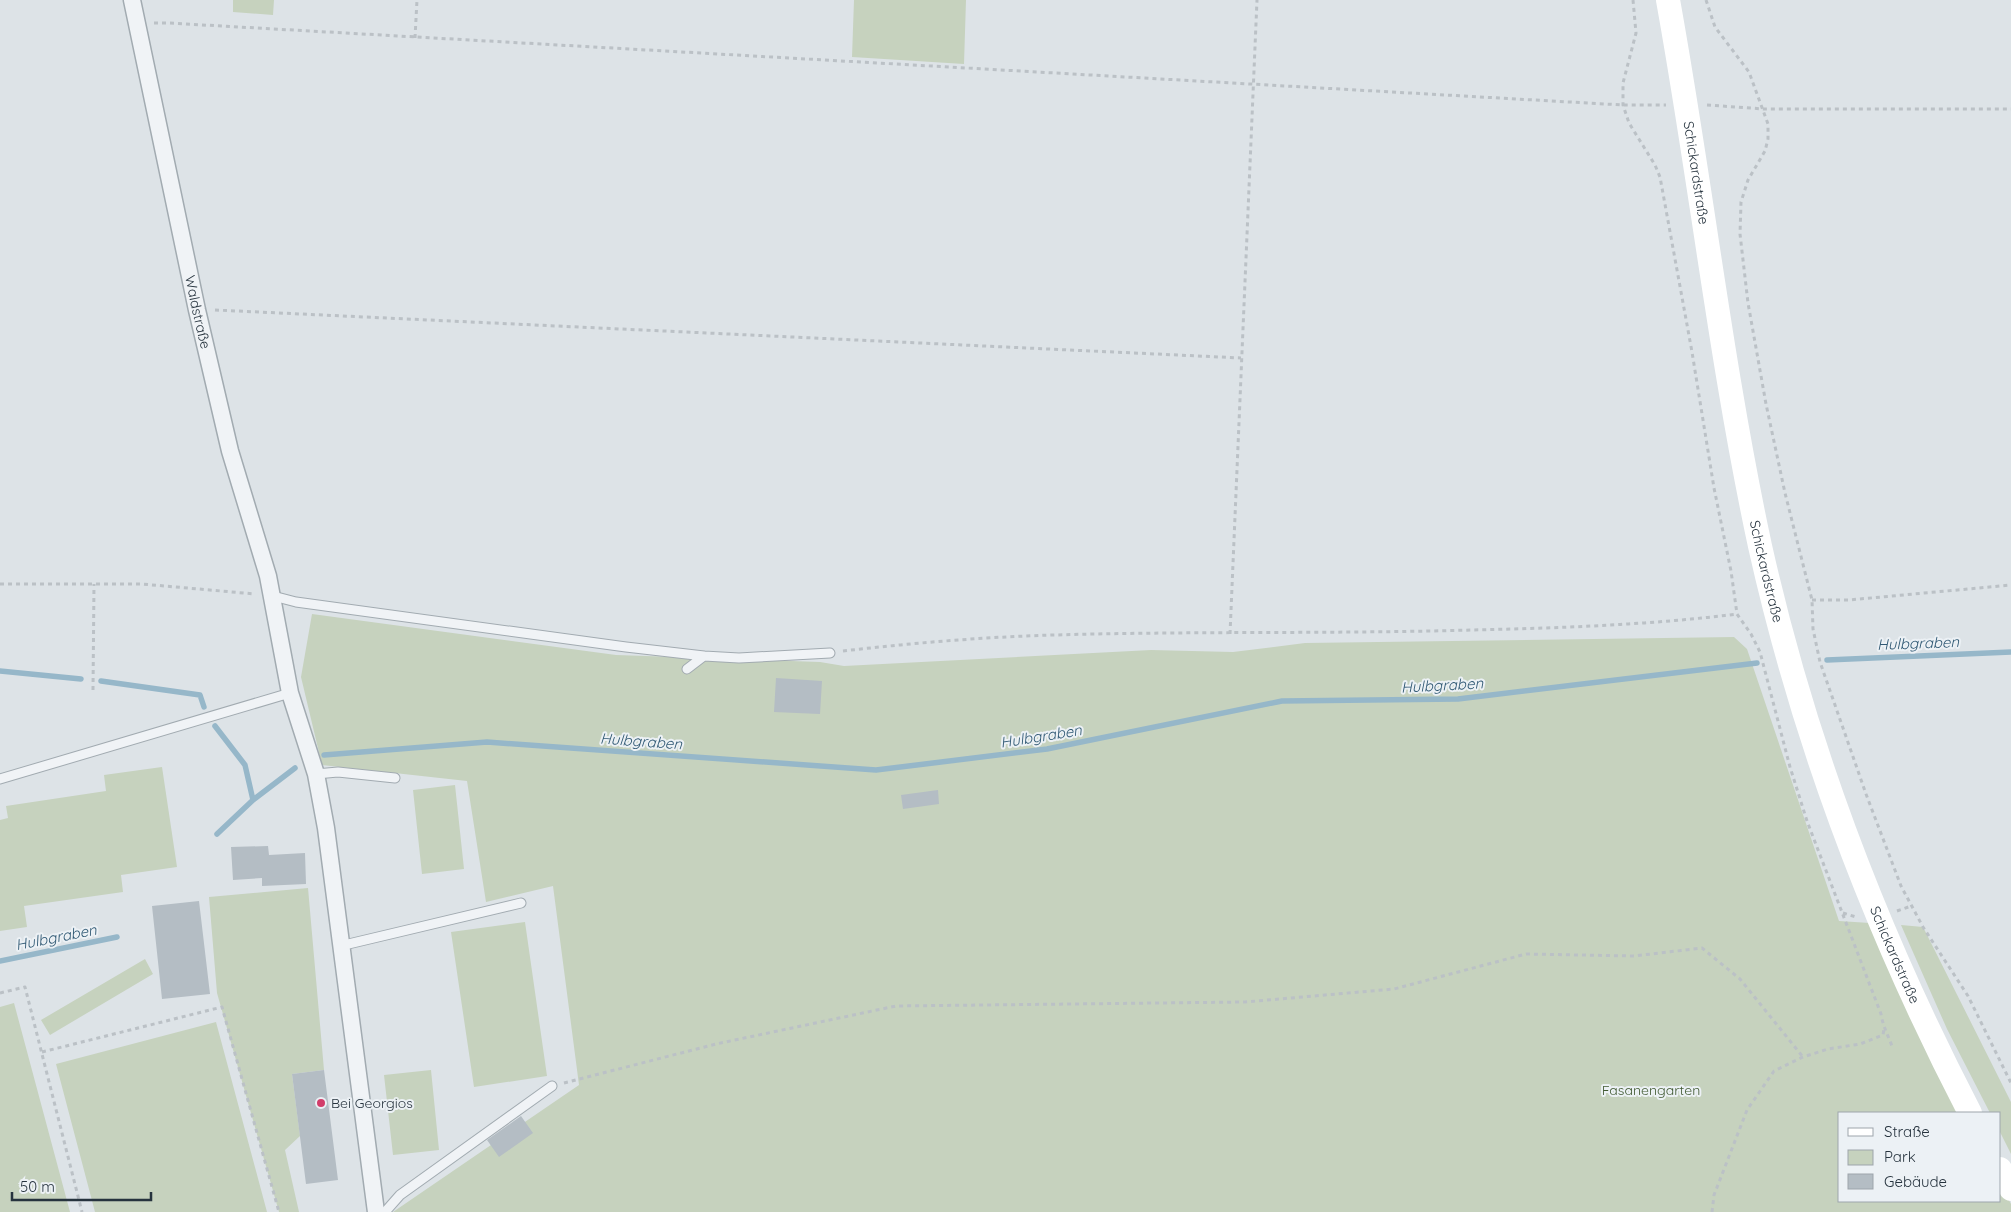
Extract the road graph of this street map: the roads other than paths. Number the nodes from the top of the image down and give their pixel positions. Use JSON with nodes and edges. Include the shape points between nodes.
{"nodes":[{"id":1,"x":132,"y":0,"type":"edge"},
{"id":2,"x":1668,"y":0,"type":"edge"},
{"id":3,"x":272,"y":596,"type":"junction"},
{"id":4,"x":830,"y":652,"type":"road end"},
{"id":5,"x":704,"y":656,"type":"junction"},
{"id":6,"x":687,"y":668,"type":"dead end"},
{"id":7,"x":290,"y":694,"type":"junction"},
{"id":8,"x":316,"y":774,"type":"junction"},
{"id":9,"x":395,"y":778,"type":"dead end"},
{"id":10,"x":0,"y":779,"type":"edge"},
{"id":11,"x":521,"y":903,"type":"dead end"},
{"id":12,"x":340,"y":946,"type":"junction"},
{"id":13,"x":552,"y":1086,"type":"road end"},
{"id":14,"x":1970,"y":1112,"type":"edge"},
{"id":15,"x":2001,"y":1171,"type":"edge"},
{"id":16,"x":2011,"y":1190,"type":"edge"},
{"id":17,"x":376,"y":1212,"type":"edge"},
{"id":18,"x":385,"y":1212,"type":"edge"}],
"edges":[{"from":1,"to":3,"type":"street","name":"Waldstraße","via":[[230,451]]},
{"from":2,"to":14,"type":"street","name":"Schickardstraße","via":[[1698,108],[1711,279],[1738,439],[1780,628],[1830,791],[1864,880],[1914,999]]},
{"from":3,"to":5,"type":"lane","via":[[296,602]]},
{"from":3,"to":7,"type":"street","name":"Waldstraße"},
{"from":4,"to":5,"type":"lane","via":[[739,658]]},
{"from":5,"to":6,"type":"lane"},
{"from":7,"to":8,"type":"street","name":"Waldstraße"},
{"from":7,"to":10,"type":"lane"},
{"from":8,"to":9,"type":"lane","via":[[338,772]]},
{"from":8,"to":12,"type":"street","name":"Waldstraße"},
{"from":11,"to":12,"type":"lane"},
{"from":12,"to":17,"type":"street","name":"Waldstraße"},
{"from":13,"to":18,"type":"lane","via":[[400,1195]]},
{"from":15,"to":16,"type":"street"}]}
